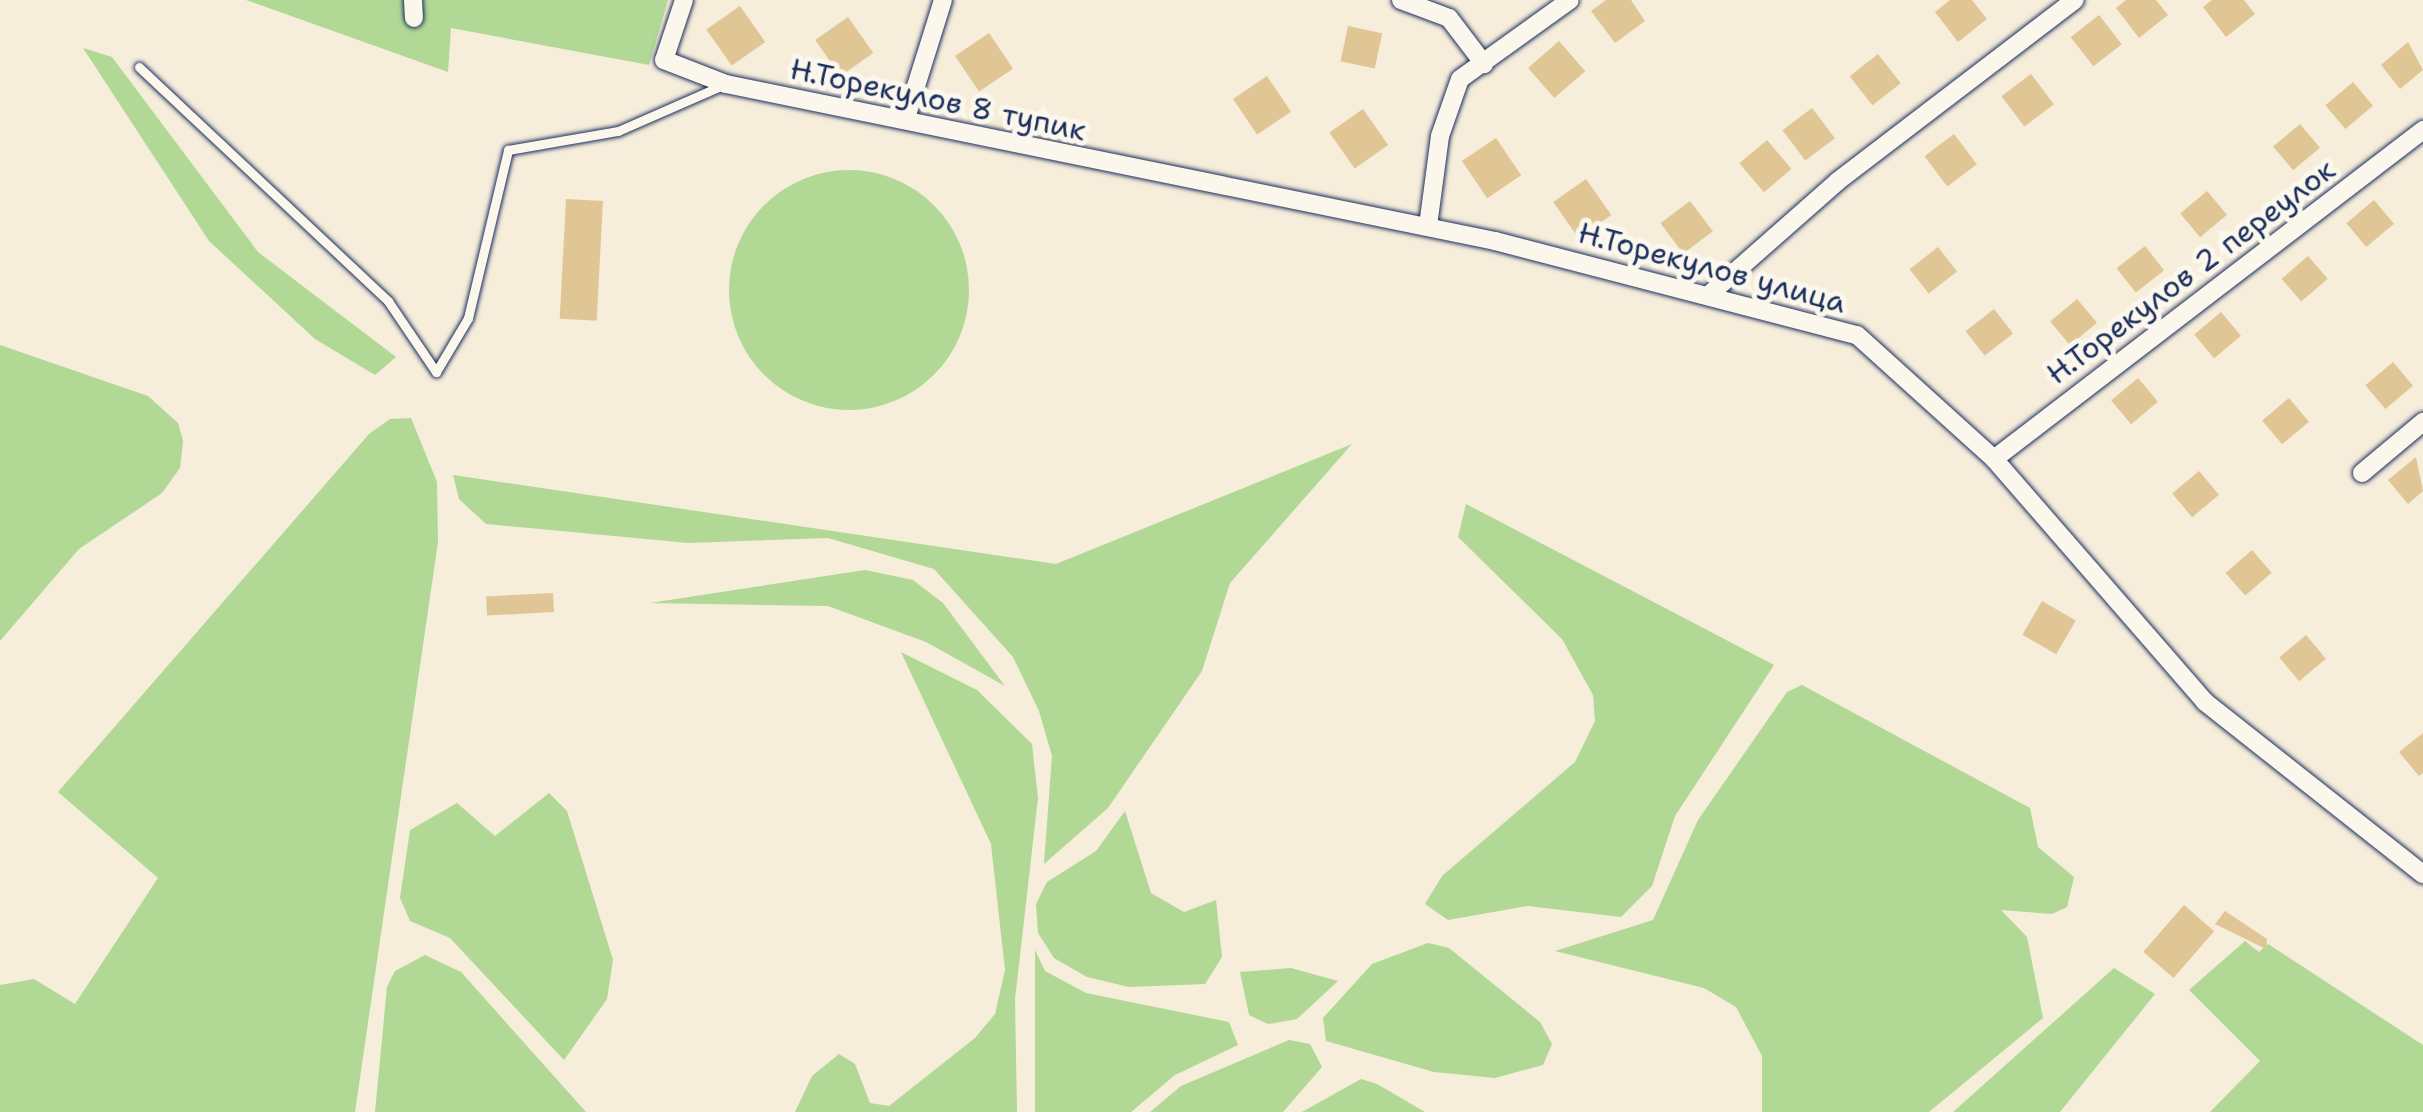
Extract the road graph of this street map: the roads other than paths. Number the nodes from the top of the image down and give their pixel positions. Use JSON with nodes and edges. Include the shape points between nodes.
{"nodes":[{"id":1,"x":684,"y":0,"type":"edge"},
{"id":2,"x":943,"y":0,"type":"edge"},
{"id":3,"x":1401,"y":0,"type":"edge"},
{"id":4,"x":1570,"y":0,"type":"edge"},
{"id":5,"x":2075,"y":0,"type":"edge"},
{"id":6,"x":1484,"y":64,"type":"junction"},
{"id":7,"x":139,"y":67,"type":"dead end"},
{"id":8,"x":726,"y":84,"type":"junction"},
{"id":9,"x":906,"y":118,"type":"junction"},
{"id":10,"x":2423,"y":130,"type":"edge"},
{"id":11,"x":1138,"y":171,"type":"joint"},
{"id":12,"x":1428,"y":226,"type":"junction"},
{"id":13,"x":1711,"y":293,"type":"junction"},
{"id":14,"x":2423,"y":422,"type":"edge"},
{"id":15,"x":1994,"y":459,"type":"junction"},
{"id":16,"x":2362,"y":473,"type":"dead end"},
{"id":17,"x":2423,"y":874,"type":"edge"}],
"edges":[{"from":1,"to":8,"type":"street","name":"Н.Торекулов 8 тупик","via":[[664,60]]},
{"from":2,"to":9,"type":"street"},
{"from":3,"to":6,"type":"street","via":[[1449,18]]},
{"from":4,"to":6,"type":"street"},
{"from":5,"to":13,"type":"street","via":[[1838,181]]},
{"from":6,"to":12,"type":"street","via":[[1460,79],[1445,122]]},
{"from":7,"to":8,"type":"lane","via":[[388,301],[436,372],[468,318],[508,150],[618,132]]},
{"from":8,"to":9,"type":"street","name":"Н.Торекулов 8 тупик"},
{"from":9,"to":11,"type":"street","name":"Н.Торекулов 8 тупик"},
{"from":10,"to":15,"type":"street","name":"Н.Торекулов 2 переулок"},
{"from":11,"to":12,"type":"street","name":"Н.Торекулов улица"},
{"from":12,"to":13,"type":"street","name":"Н.Торекулов улица"},
{"from":13,"to":15,"type":"street","name":"Н.Торекулов улица","via":[[1858,335]]},
{"from":14,"to":16,"type":"street"},
{"from":15,"to":17,"type":"street","name":"Н.Торекулов улица","via":[[2205,702]]}]}
